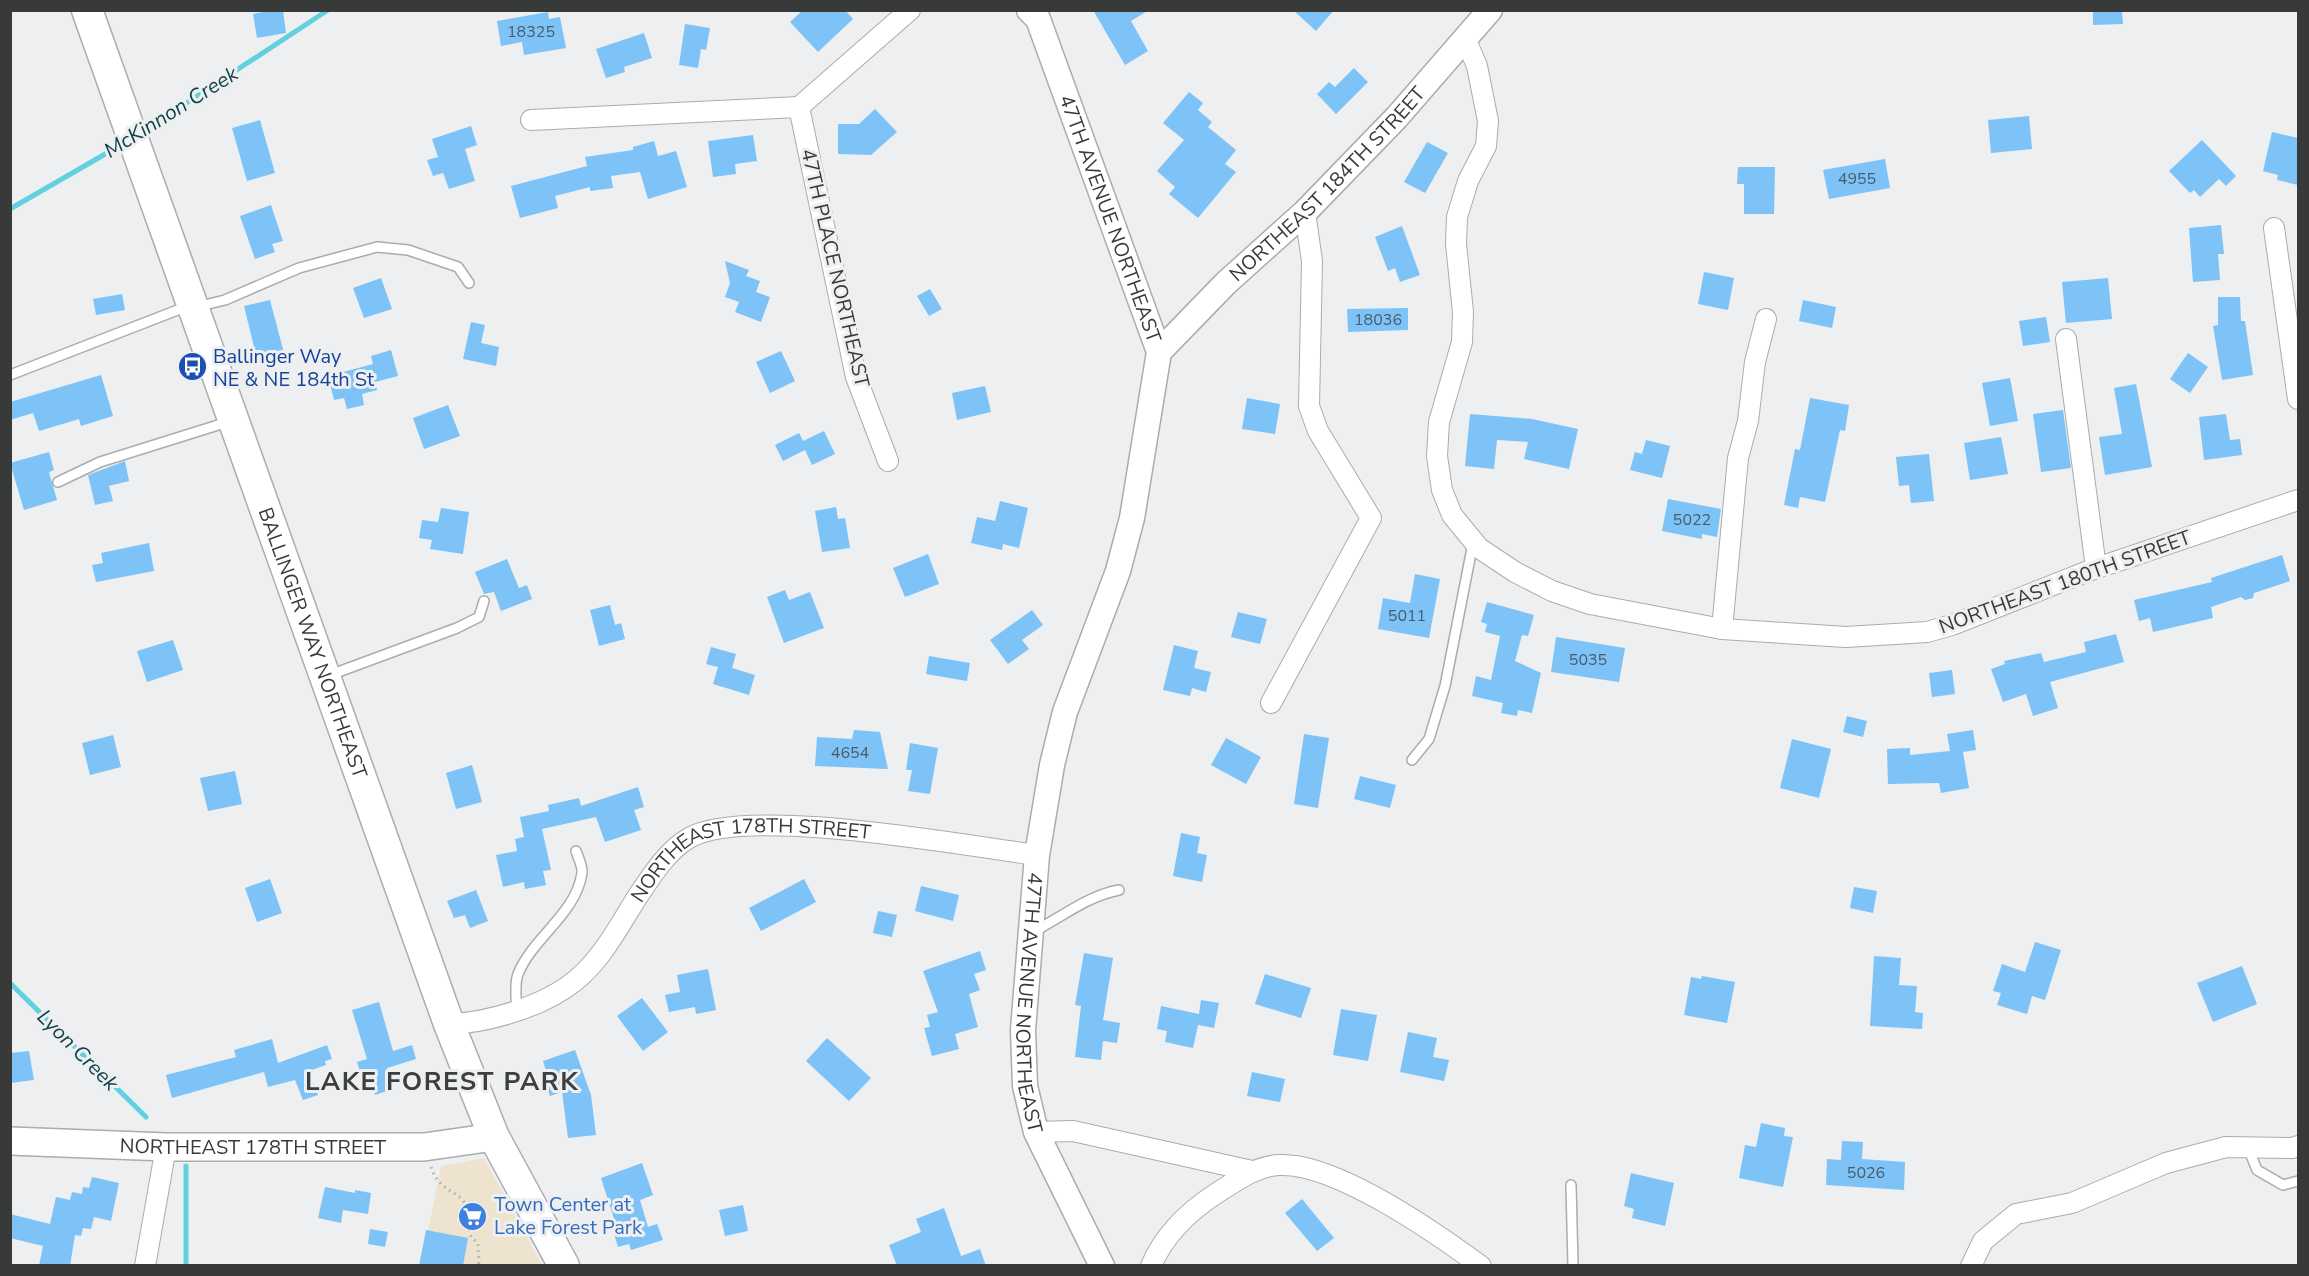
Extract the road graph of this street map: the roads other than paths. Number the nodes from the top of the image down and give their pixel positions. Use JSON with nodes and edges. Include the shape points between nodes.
{"nodes":[{"id":1,"x":87,"y":10,"type":"edge"},
{"id":2,"x":910,"y":10,"type":"edge"},
{"id":3,"x":1490,"y":10,"type":"edge"},
{"id":4,"x":1037,"y":13,"type":"edge"},
{"id":5,"x":1465,"y":38,"type":"junction"},
{"id":6,"x":799,"y":108,"type":"junction"},
{"id":7,"x":531,"y":120,"type":"dead end"},
{"id":8,"x":1305,"y":212,"type":"junction"},
{"id":9,"x":2274,"y":228,"type":"dead end"},
{"id":10,"x":469,"y":283,"type":"dead end"},
{"id":11,"x":193,"y":306,"type":"junction"},
{"id":12,"x":1766,"y":319,"type":"dead end"},
{"id":13,"x":2066,"y":339,"type":"dead end"},
{"id":14,"x":1159,"y":352,"type":"junction"},
{"id":15,"x":10,"y":375,"type":"edge"},
{"id":16,"x":2298,"y":399,"type":"edge"},
{"id":17,"x":234,"y":420,"type":"junction"},
{"id":18,"x":888,"y":460,"type":"dead end"},
{"id":19,"x":58,"y":482,"type":"dead end"},
{"id":20,"x":2298,"y":500,"type":"edge"},
{"id":21,"x":1473,"y":541,"type":"junction"},
{"id":22,"x":2096,"y":568,"type":"junction"},
{"id":23,"x":484,"y":601,"type":"dead end"},
{"id":24,"x":1722,"y":629,"type":"junction"},
{"id":25,"x":325,"y":676,"type":"junction"},
{"id":26,"x":1271,"y":703,"type":"dead end"},
{"id":27,"x":1412,"y":760,"type":"dead end"},
{"id":28,"x":576,"y":851,"type":"dead end"},
{"id":29,"x":1036,"y":855,"type":"junction"},
{"id":30,"x":1119,"y":890,"type":"dead end"},
{"id":31,"x":1030,"y":933,"type":"junction"},
{"id":32,"x":516,"y":1010,"type":"junction"},
{"id":33,"x":448,"y":1024,"type":"junction"},
{"id":34,"x":1036,"y":1132,"type":"junction"},
{"id":35,"x":494,"y":1137,"type":"junction"},
{"id":36,"x":10,"y":1141,"type":"edge"},
{"id":37,"x":2298,"y":1146,"type":"edge"},
{"id":38,"x":166,"y":1147,"type":"junction"},
{"id":39,"x":2248,"y":1148,"type":"junction"},
{"id":40,"x":1252,"y":1172,"type":"junction"},
{"id":41,"x":2298,"y":1181,"type":"edge"},
{"id":42,"x":1571,"y":1185,"type":"dead end"},
{"id":43,"x":145,"y":1266,"type":"edge"},
{"id":44,"x":564,"y":1266,"type":"edge"},
{"id":45,"x":1102,"y":1266,"type":"edge"},
{"id":46,"x":1151,"y":1266,"type":"edge"},
{"id":47,"x":1481,"y":1266,"type":"edge"},
{"id":48,"x":1573,"y":1266,"type":"edge"},
{"id":49,"x":1971,"y":1266,"type":"edge"}],
"edges":[{"from":1,"to":11,"type":"main road","name":"BALLINGER WAY NORTHEAST"},
{"from":2,"to":6,"type":"street"},
{"from":3,"to":5,"type":"street","name":"NORTHEAST 184TH STREET"},
{"from":4,"to":14,"type":"street","name":"47TH AVENUE NORTHEAST"},
{"from":5,"to":8,"type":"street","name":"NORTHEAST 184TH STREET","via":[[1397,117]]},
{"from":5,"to":21,"type":"street","name":"NORTHEAST 180TH STREET","via":[[1477,66],[1488,121],[1486,146],[1467,181],[1457,217],[1462,342],[1440,422],[1437,456],[1442,490],[1452,515]]},
{"from":6,"to":7,"type":"street"},
{"from":6,"to":18,"type":"street","name":"47TH PLACE NORTHEAST","via":[[856,377]]},
{"from":8,"to":14,"type":"street","name":"NORTHEAST 184TH STREET","via":[[1226,283]]},
{"from":8,"to":26,"type":"street","via":[[1312,261],[1309,406],[1318,431],[1371,518]]},
{"from":9,"to":16,"type":"street"},
{"from":10,"to":11,"type":"lane","via":[[458,267],[408,250],[377,247],[299,268],[225,300]]},
{"from":11,"to":15,"type":"lane"},
{"from":11,"to":17,"type":"main road","name":"BALLINGER WAY NORTHEAST"},
{"from":12,"to":24,"type":"street","via":[[1738,458]]},
{"from":13,"to":22,"type":"street"},
{"from":14,"to":29,"type":"street","name":"47TH AVENUE NORTHEAST","via":[[1132,518],[1119,571],[1065,712]]},
{"from":17,"to":19,"type":"lane","via":[[100,462]]},
{"from":17,"to":25,"type":"main road","name":"BALLINGER WAY NORTHEAST"},
{"from":20,"to":22,"type":"street","name":"NORTHEAST 180TH STREET"},
{"from":21,"to":24,"type":"street","name":"NORTHEAST 180TH STREET","via":[[1515,572],[1551,591],[1590,604]]},
{"from":21,"to":27,"type":"lane","via":[[1445,686],[1429,739]]},
{"from":22,"to":24,"type":"street","name":"NORTHEAST 180TH STREET","via":[[1927,632],[1846,637]]},
{"from":23,"to":25,"type":"lane","via":[[479,617],[457,628]]},
{"from":25,"to":33,"type":"main road","name":"BALLINGER WAY NORTHEAST"},
{"from":28,"to":32,"type":"lane","via":[[582,872],[577,887],[517,976]]},
{"from":29,"to":31,"type":"street","name":"47TH AVENUE NORTHEAST"},
{"from":29,"to":32,"type":"street","name":"NORTHEAST 178TH STREET","via":[[802,827],[723,828],[689,838],[661,862],[601,952],[576,980]]},
{"from":30,"to":31,"type":"lane","via":[[1089,898]]},
{"from":31,"to":34,"type":"street","name":"47TH AVENUE NORTHEAST","via":[[1023,1030],[1025,1086]]},
{"from":32,"to":33,"type":"street","name":"NORTHEAST 178TH STREET","via":[[476,1022]]},
{"from":33,"to":35,"type":"main road","name":"BALLINGER WAY NORTHEAST"},
{"from":34,"to":40,"type":"street","via":[[1073,1131]]},
{"from":34,"to":45,"type":"street","name":"47TH AVENUE NORTHEAST"},
{"from":35,"to":38,"type":"main road","name":"NORTHEAST 178TH STREET","via":[[424,1147]]},
{"from":35,"to":44,"type":"main road","name":"BALLINGER WAY NORTHEAST"},
{"from":36,"to":38,"type":"main road","name":"NORTHEAST 178TH STREET"},
{"from":37,"to":39,"type":"street"},
{"from":38,"to":43,"type":"street"},
{"from":39,"to":41,"type":"lane","via":[[2257,1170],[2283,1185]]},
{"from":39,"to":49,"type":"street","via":[[2226,1147],[2166,1163],[2072,1203],[2016,1214],[1983,1241]]},
{"from":40,"to":46,"type":"street","via":[[1200,1204],[1161,1243]]},
{"from":40,"to":47,"type":"street","via":[[1279,1165],[1319,1172],[1438,1234]]},
{"from":42,"to":48,"type":"lane"}]}
